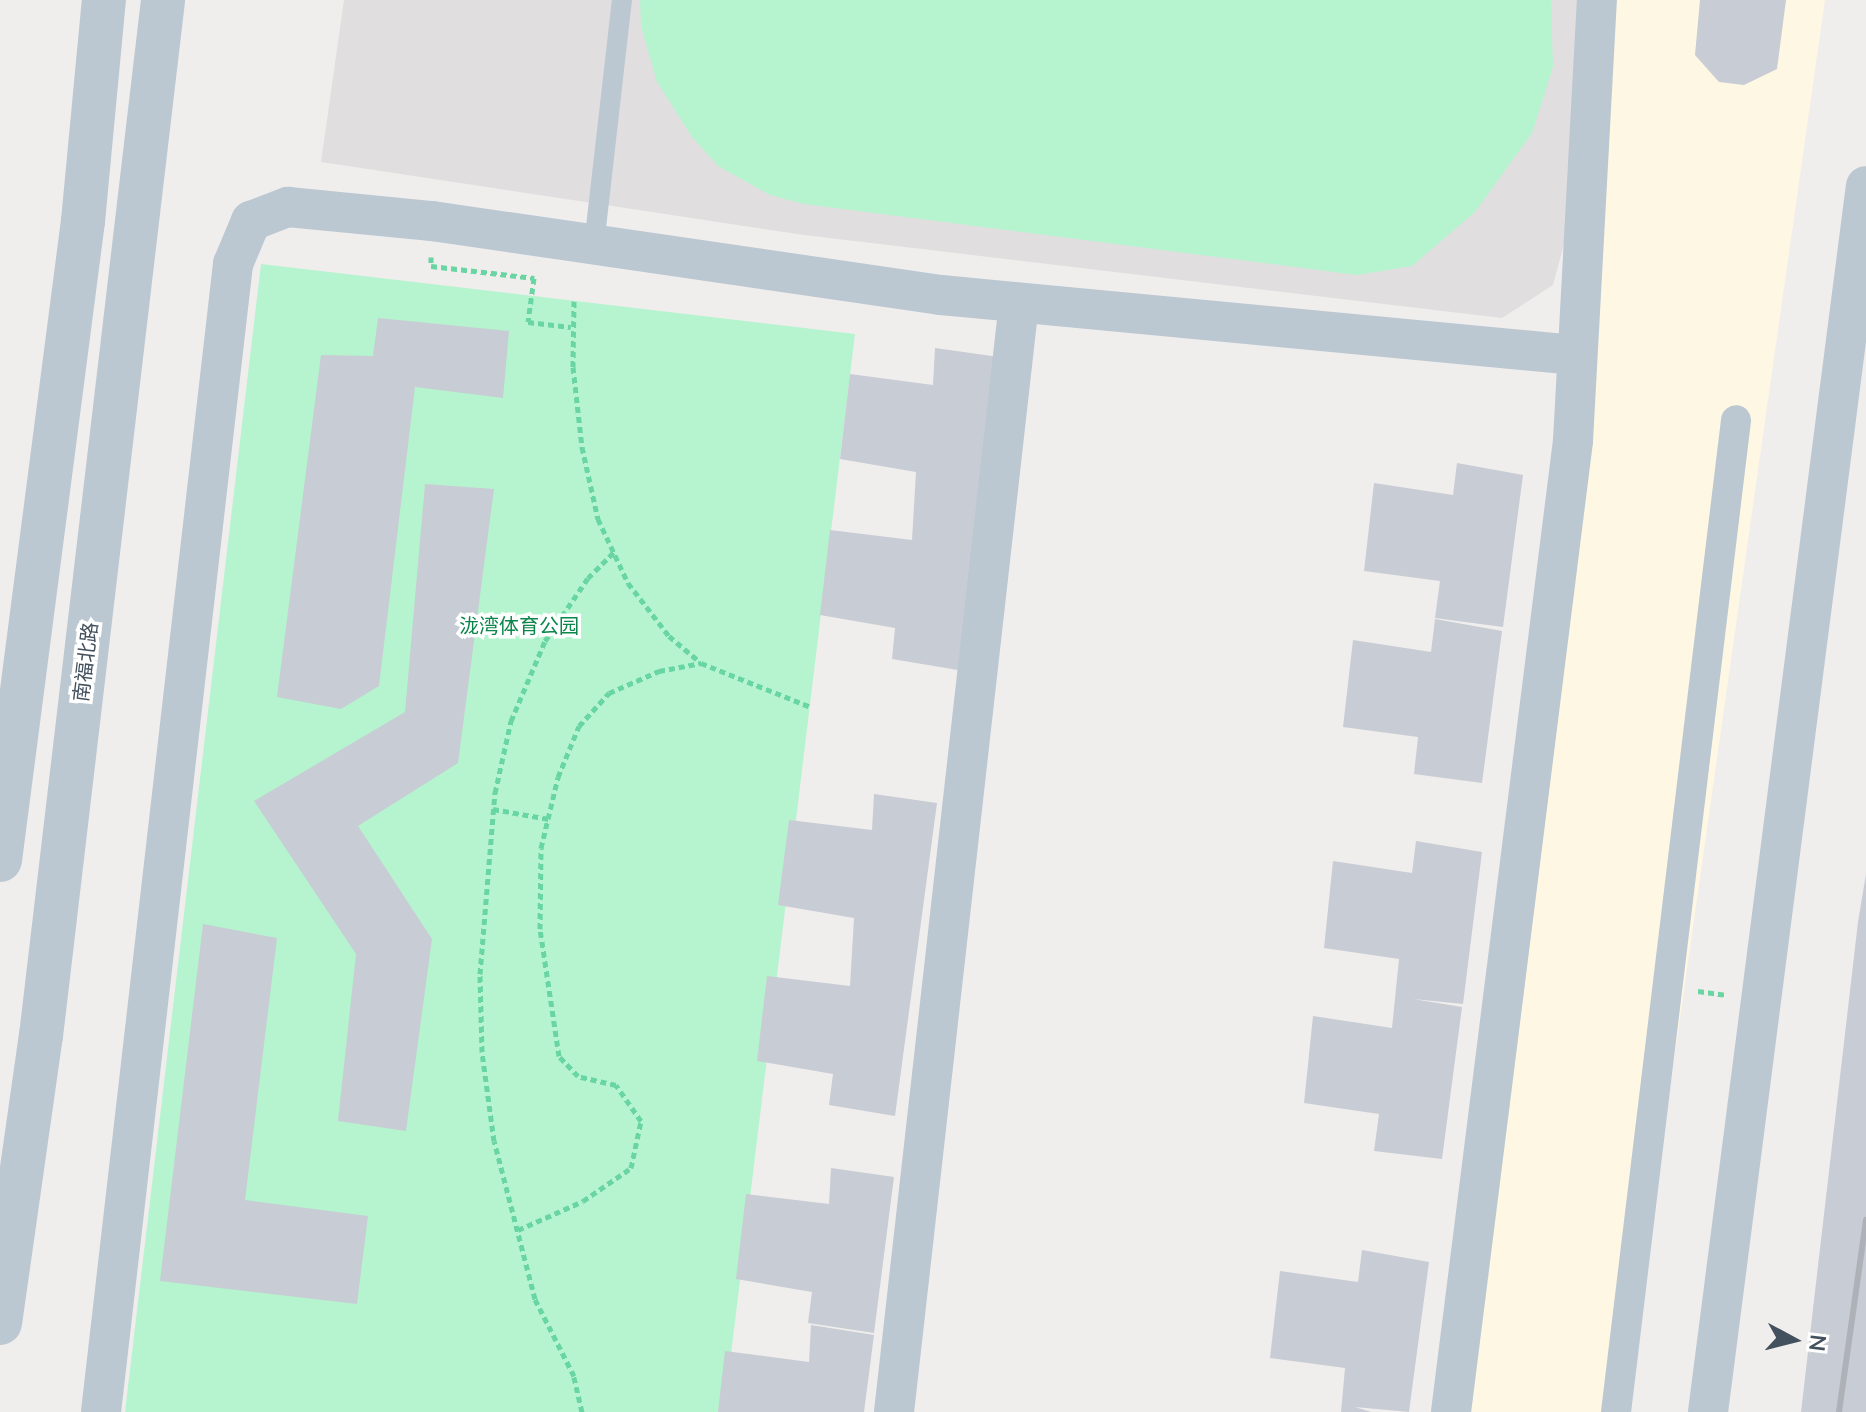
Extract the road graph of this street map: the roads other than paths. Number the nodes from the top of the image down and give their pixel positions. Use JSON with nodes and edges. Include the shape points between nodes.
{"nodes":[{"id":1,"x":104,"y":0,"type":"edge"},
{"id":2,"x":163,"y":0,"type":"edge"},
{"id":3,"x":622,"y":0,"type":"edge"},
{"id":4,"x":1597,"y":0,"type":"edge"},
{"id":5,"x":1866,"y":186,"type":"edge"},
{"id":6,"x":594,"y":245,"type":"junction"},
{"id":7,"x":1019,"y":303,"type":"junction"},
{"id":8,"x":1858,"y":314,"type":"edge"},
{"id":9,"x":1576,"y":355,"type":"junction"},
{"id":10,"x":1736,"y":420,"type":"dead end"},
{"id":11,"x":0,"y":860,"type":"edge"},
{"id":12,"x":0,"y":1323,"type":"edge"},
{"id":13,"x":101,"y":1412,"type":"edge"},
{"id":14,"x":894,"y":1412,"type":"edge"},
{"id":15,"x":1451,"y":1412,"type":"edge"},
{"id":16,"x":1616,"y":1412,"type":"edge"},
{"id":17,"x":1708,"y":1412,"type":"edge"}],
"edges":[{"from":1,"to":11,"type":"street","via":[[83,221]]},
{"from":2,"to":12,"type":"street","name":"南福北路","via":[[41,1036]]},
{"from":3,"to":6,"type":"lane"},
{"from":4,"to":9,"type":"street"},
{"from":5,"to":8,"type":"street"},
{"from":6,"to":7,"type":"street"},
{"from":6,"to":13,"type":"street","via":[[288,207],[251,221],[233,264]]},
{"from":7,"to":9,"type":"street"},
{"from":7,"to":14,"type":"street"},
{"from":8,"to":17,"type":"street"},
{"from":9,"to":15,"type":"street","via":[[1571,457]]},
{"from":10,"to":16,"type":"street"}]}
